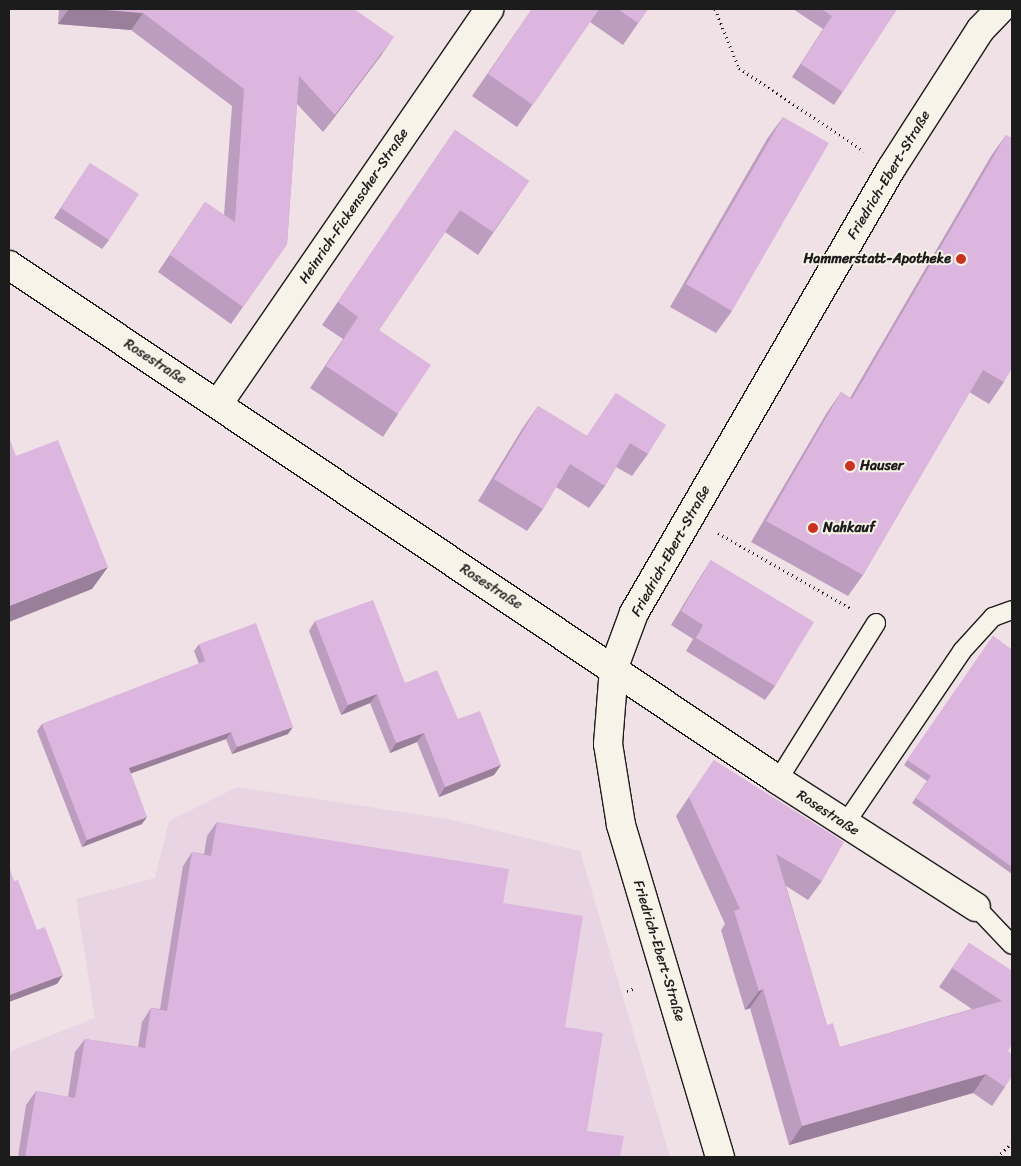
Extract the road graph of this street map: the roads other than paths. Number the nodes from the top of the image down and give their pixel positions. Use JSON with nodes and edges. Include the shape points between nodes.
{"nodes":[{"id":1,"x":490,"y":9,"type":"edge"},
{"id":2,"x":1000,"y":9,"type":"edge"},
{"id":3,"x":9,"y":265,"type":"edge"},
{"id":4,"x":218,"y":404,"type":"junction"},
{"id":5,"x":1012,"y":610,"type":"edge"},
{"id":6,"x":876,"y":623,"type":"road end"},
{"id":7,"x":614,"y":667,"type":"junction"},
{"id":8,"x":778,"y":780,"type":"junction"},
{"id":9,"x":845,"y":824,"type":"junction"},
{"id":10,"x":976,"y":907,"type":"joint"},
{"id":11,"x":1012,"y":945,"type":"edge"},
{"id":12,"x":720,"y":1157,"type":"edge"}],
"edges":[{"from":1,"to":4,"type":"street","name":"Heinrich-Fickenscher-Straße"},
{"from":2,"to":7,"type":"street","name":"Friedrich-Ebert-Straße","via":[[981,29],[886,178],[634,613]]},
{"from":3,"to":4,"type":"street","name":"Rosestraße"},
{"from":4,"to":7,"type":"street","name":"Rosestraße","via":[[336,486]]},
{"from":5,"to":9,"type":"lane","via":[[993,617],[962,651]]},
{"from":6,"to":8,"type":"lane"},
{"from":7,"to":8,"type":"street","name":"Rosestraße"},
{"from":7,"to":12,"type":"street","name":"Friedrich-Ebert-Straße","via":[[608,744],[621,825]]},
{"from":8,"to":9,"type":"street","name":"Rosestraße"},
{"from":9,"to":10,"type":"street","name":"Rosestraße"},
{"from":10,"to":11,"type":"lane"}]}
